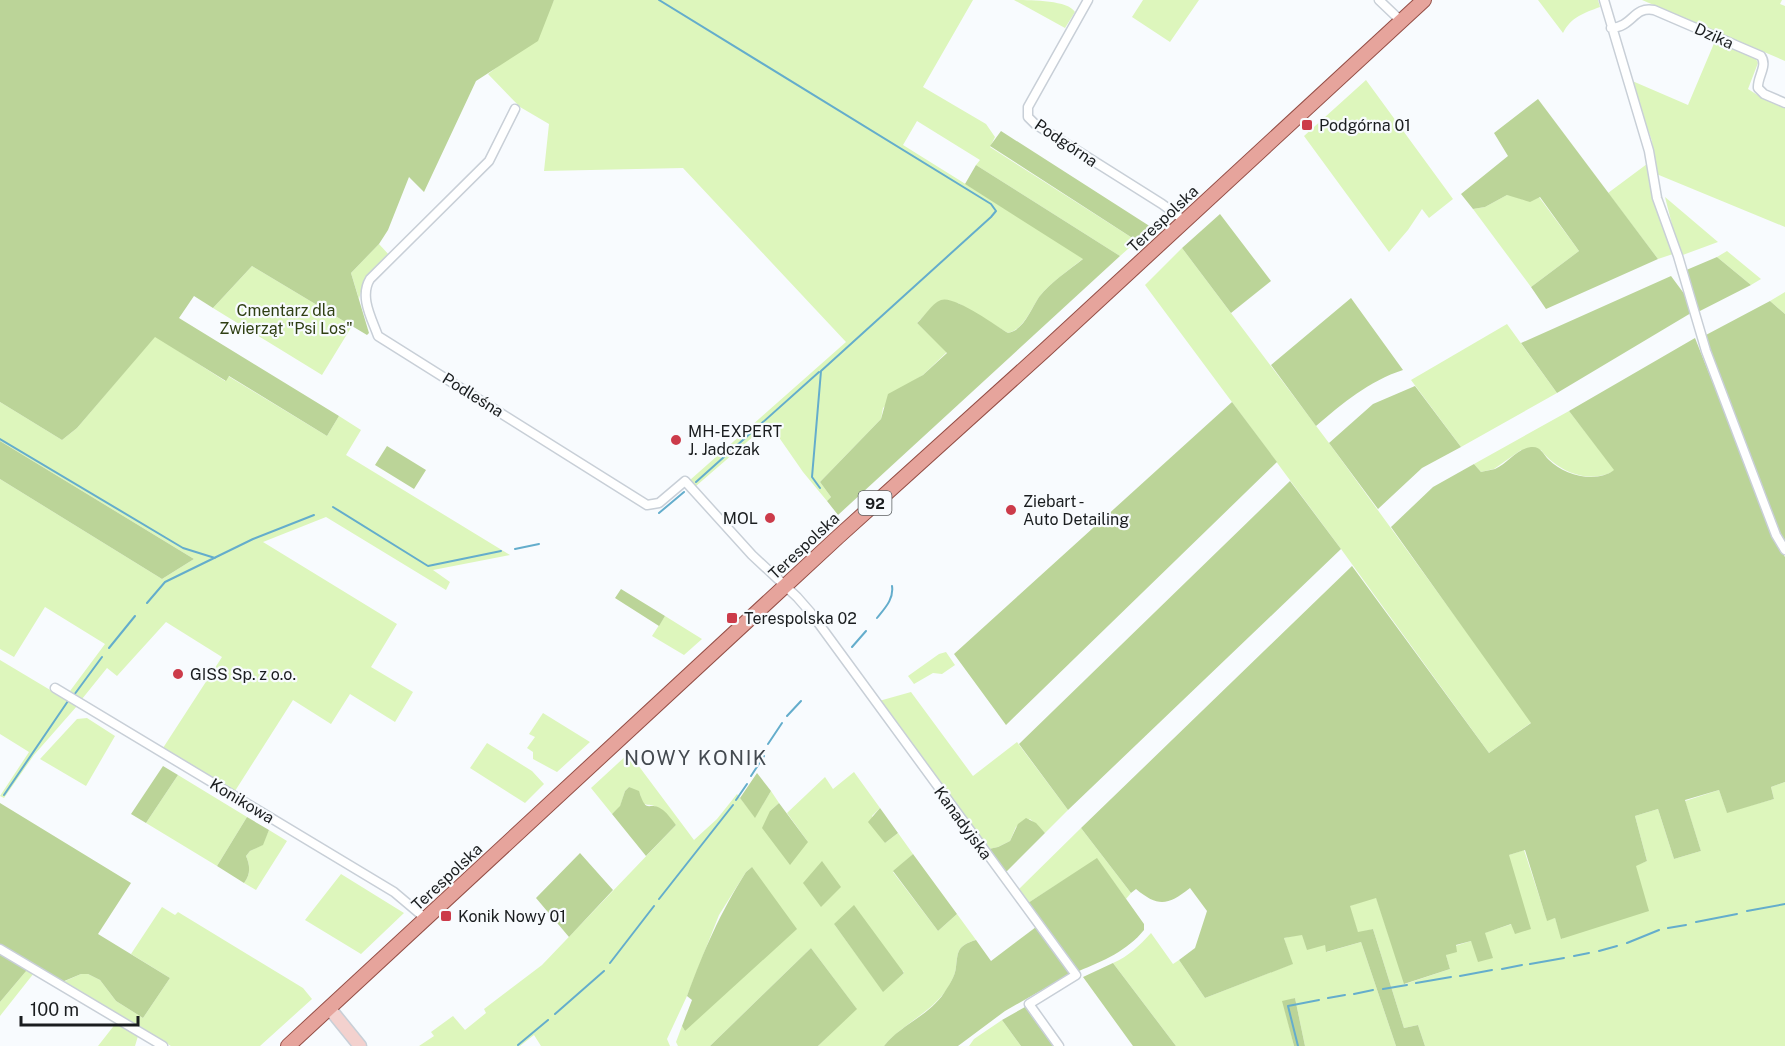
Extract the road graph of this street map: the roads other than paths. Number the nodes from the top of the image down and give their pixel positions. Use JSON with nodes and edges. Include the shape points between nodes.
{"nodes":[{"id":1,"x":1088,"y":0,"type":"edge"},
{"id":2,"x":1378,"y":0,"type":"edge"},
{"id":3,"x":1424,"y":0,"type":"edge"},
{"id":4,"x":1604,"y":0,"type":"edge"},
{"id":5,"x":1401,"y":21,"type":"junction"},
{"id":6,"x":1611,"y":28,"type":"junction"},
{"id":7,"x":1785,"y":103,"type":"edge"},
{"id":8,"x":515,"y":109,"type":"dead end"},
{"id":9,"x":1185,"y":221,"type":"junction"},
{"id":10,"x":1785,"y":550,"type":"edge"},
{"id":11,"x":785,"y":586,"type":"junction"},
{"id":12,"x":55,"y":688,"type":"dead end"},
{"id":13,"x":426,"y":919,"type":"junction"},
{"id":14,"x":0,"y":948,"type":"edge"},
{"id":15,"x":330,"y":1009,"type":"junction"},
{"id":16,"x":163,"y":1046,"type":"edge"},
{"id":17,"x":288,"y":1046,"type":"edge"},
{"id":18,"x":360,"y":1046,"type":"edge"},
{"id":19,"x":1059,"y":1046,"type":"edge"}],
"edges":[{"from":1,"to":9,"type":"street","name":"Podgórna","via":[[1028,106],[1028,117]]},
{"from":2,"to":5,"type":"street"},
{"from":3,"to":5,"type":"main road","name":"Terespolska","number":"92"},
{"from":4,"to":6,"type":"street"},
{"from":5,"to":9,"type":"main road","name":"Terespolska","number":"92"},
{"from":6,"to":7,"type":"street","name":"Dzika","via":[[1626,24],[1639,11],[1654,10],[1761,56],[1764,66],[1758,88]]},
{"from":6,"to":10,"type":"street","via":[[1649,151],[1657,198],[1706,351]]},
{"from":8,"to":11,"type":"street","name":"Podleśna","via":[[489,161],[366,285],[366,303],[378,336],[647,505],[659,503],[684,481]]},
{"from":9,"to":11,"type":"main road","name":"Terespolska","number":"92"},
{"from":11,"to":13,"type":"main road","name":"Terespolska","number":"92"},
{"from":11,"to":19,"type":"street","name":"Kanadyjska","via":[[818,623],[1076,975],[1029,1004]]},
{"from":12,"to":13,"type":"street","name":"Konikowa","via":[[394,892]]},
{"from":13,"to":15,"type":"main road","name":"Terespolska","number":"92"},
{"from":14,"to":16,"type":"street"},
{"from":15,"to":17,"type":"main road","name":"Terespolska","number":"92"},
{"from":15,"to":18,"type":"street"}]}
